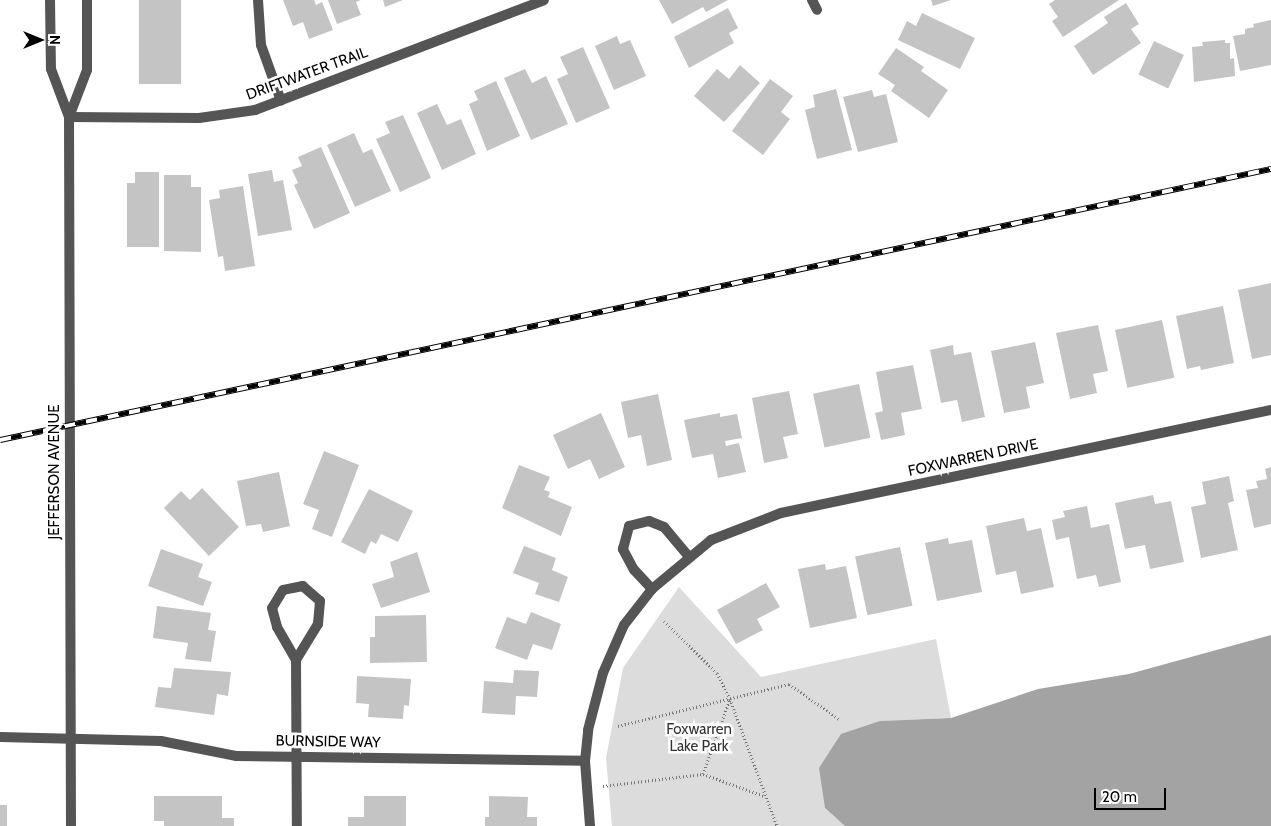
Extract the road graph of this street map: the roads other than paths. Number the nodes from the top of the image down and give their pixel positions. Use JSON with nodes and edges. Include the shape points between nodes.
{"nodes":[{"id":1,"x":50,"y":0,"type":"edge"},
{"id":2,"x":87,"y":0,"type":"edge"},
{"id":3,"x":258,"y":0,"type":"edge"},
{"id":4,"x":544,"y":0,"type":"edge"},
{"id":5,"x":281,"y":101,"type":"junction"},
{"id":6,"x":69,"y":117,"type":"junction"},
{"id":7,"x":1271,"y":410,"type":"edge"},
{"id":8,"x":688,"y":556,"type":"junction"},
{"id":9,"x":652,"y":589,"type":"junction"},
{"id":10,"x":296,"y":660,"type":"junction"},
{"id":11,"x":0,"y":737,"type":"edge"},
{"id":12,"x":71,"y":738,"type":"junction"},
{"id":13,"x":297,"y":757,"type":"junction"},
{"id":14,"x":585,"y":761,"type":"junction"},
{"id":15,"x":71,"y":826,"type":"edge"},
{"id":16,"x":297,"y":826,"type":"edge"},
{"id":17,"x":590,"y":826,"type":"edge"}],
"edges":[{"from":1,"to":6,"type":"street","name":"JEFFERSON AVENUE","via":[[50,69]]},
{"from":2,"to":6,"type":"street","name":"JEFFERSON AVENUE","via":[[87,70]]},
{"from":3,"to":5,"type":"street","via":[[261,45]]},
{"from":4,"to":5,"type":"street","name":"DRIFTWATER TRAIL"},
{"from":5,"to":6,"type":"street","name":"DRIFTWATER TRAIL","via":[[255,110],[199,118]]},
{"from":6,"to":12,"type":"street","name":"JEFFERSON AVENUE"},
{"from":7,"to":8,"type":"street","name":"FOXWARREN DRIVE","via":[[781,513],[711,540]]},
{"from":8,"to":9,"type":"street","name":"FOXWARREN DRIVE"},
{"from":8,"to":9,"type":"street","via":[[664,528],[649,521],[629,526],[623,549],[634,570]]},
{"from":9,"to":14,"type":"street","name":"FOXWARREN DRIVE","via":[[624,625],[603,673],[588,730]]},
{"from":10,"to":10,"type":"street","via":[[318,624],[320,601],[303,586],[283,590],[272,608],[277,627]]},
{"from":10,"to":13,"type":"street"},
{"from":11,"to":12,"type":"street","name":"BURNSIDE WAY"},
{"from":12,"to":13,"type":"street","name":"BURNSIDE WAY","via":[[162,741],[236,756]]},
{"from":12,"to":15,"type":"street","name":"JEFFERSON AVENUE"},
{"from":13,"to":14,"type":"street","name":"BURNSIDE WAY"},
{"from":13,"to":16,"type":"street"},
{"from":14,"to":17,"type":"street","name":"FOXWARREN DRIVE"}]}
